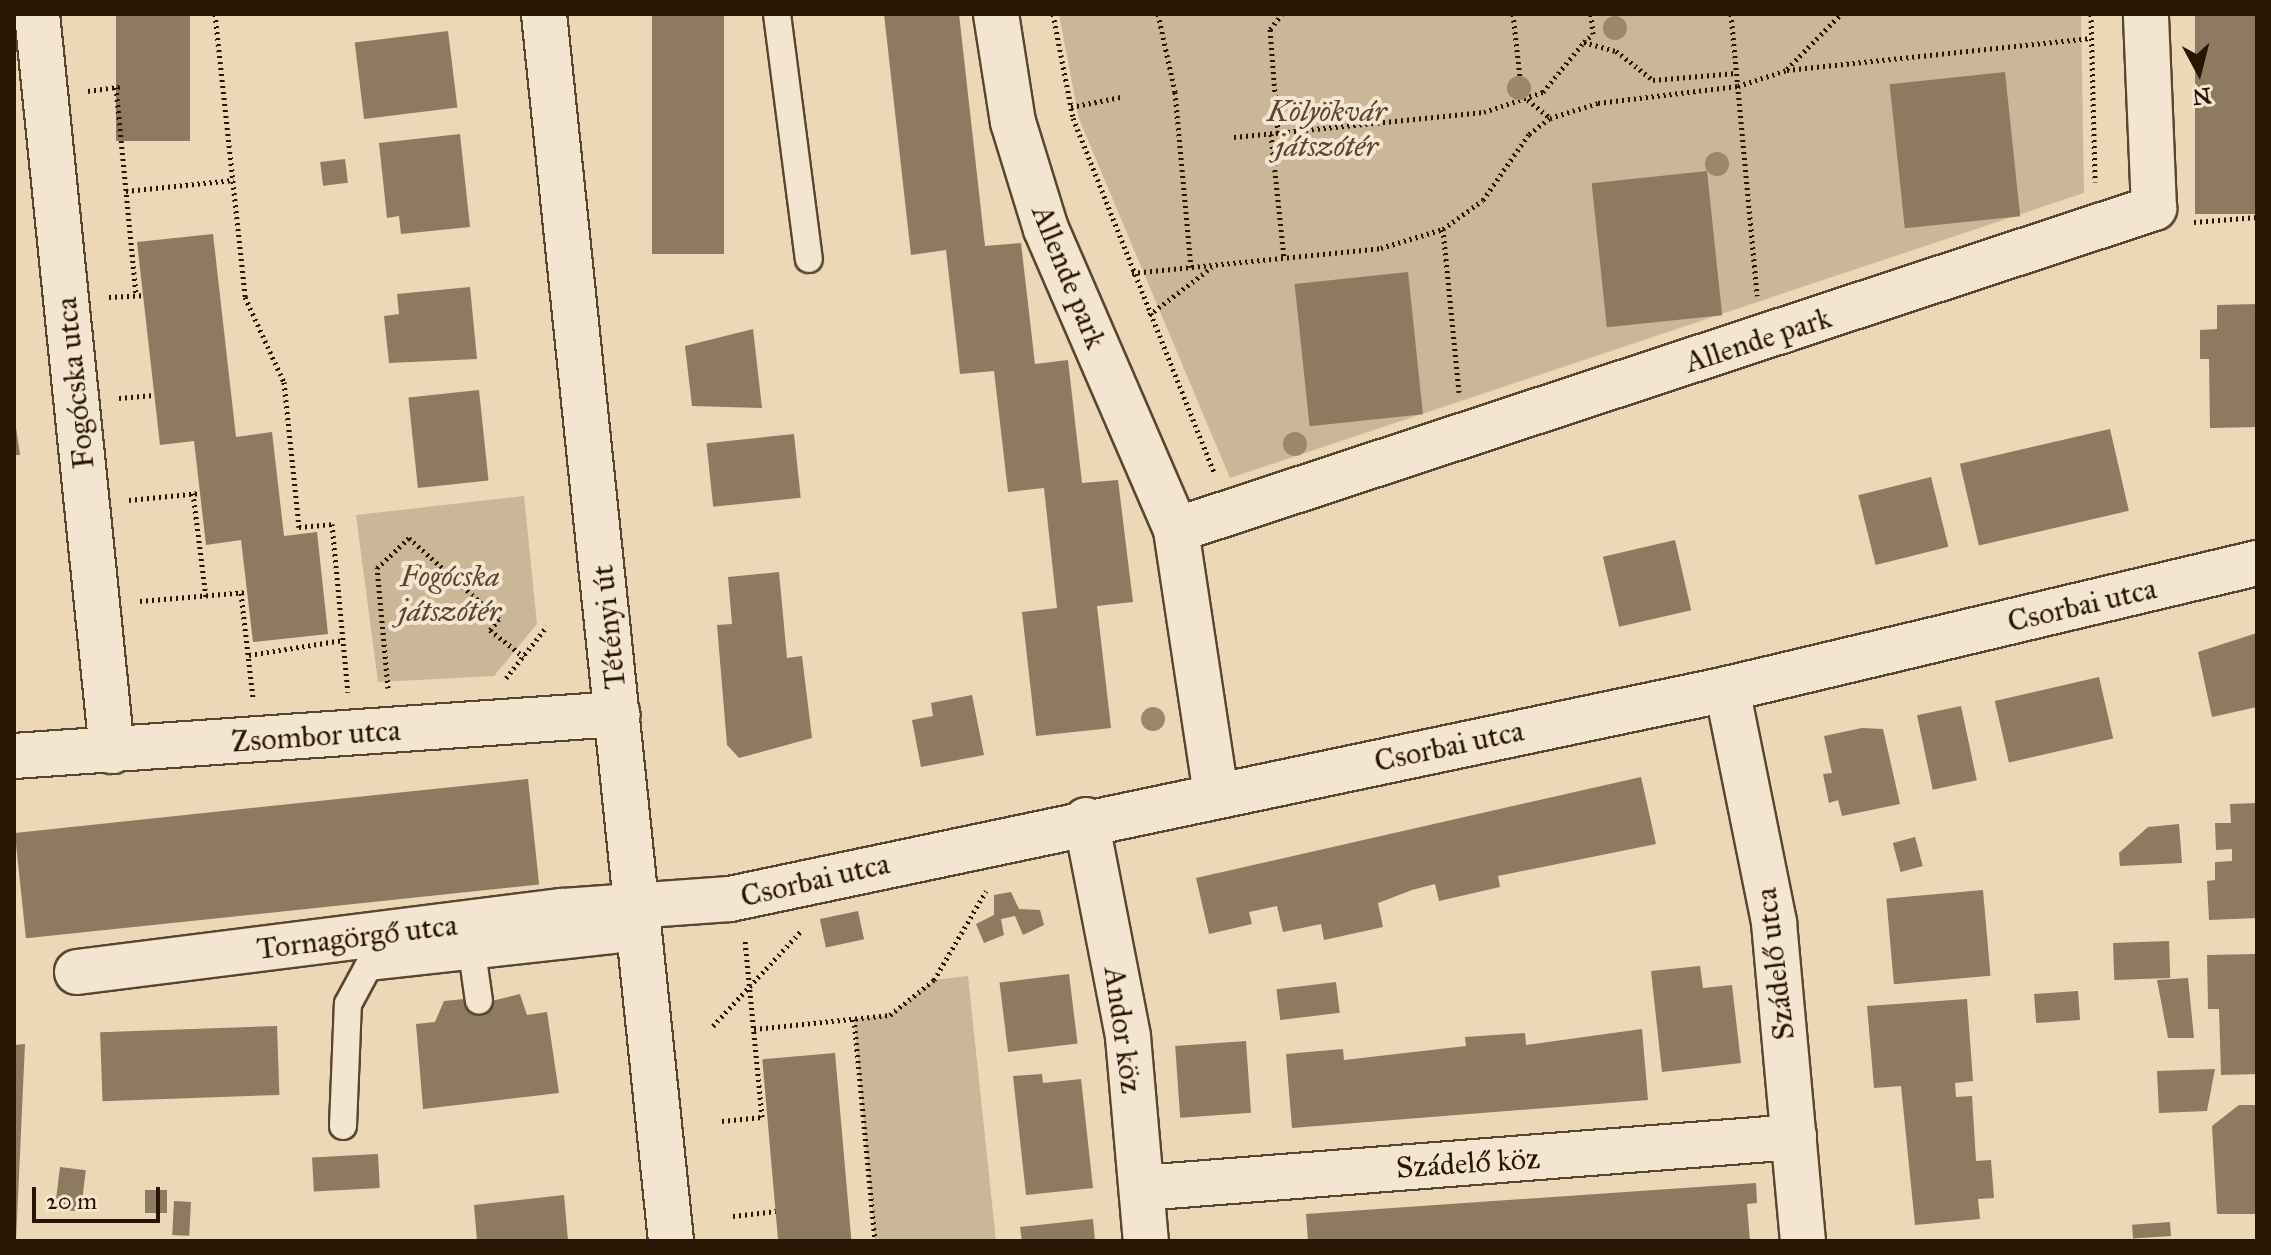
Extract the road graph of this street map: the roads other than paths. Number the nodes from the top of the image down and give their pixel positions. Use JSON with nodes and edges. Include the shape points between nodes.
{"nodes":[{"id":1,"x":37,"y":14,"type":"edge"},
{"id":2,"x":544,"y":14,"type":"edge"},
{"id":3,"x":777,"y":14,"type":"edge"},
{"id":4,"x":996,"y":14,"type":"edge"},
{"id":5,"x":2146,"y":14,"type":"edge"},
{"id":6,"x":809,"y":259,"type":"dead end"},
{"id":7,"x":1176,"y":530,"type":"junction"},
{"id":8,"x":2257,"y":563,"type":"edge"},
{"id":9,"x":1727,"y":689,"type":"junction"},
{"id":10,"x":618,"y":714,"type":"junction"},
{"id":11,"x":112,"y":751,"type":"junction"},
{"id":12,"x":14,"y":756,"type":"edge"},
{"id":13,"x":1216,"y":793,"type":"junction"},
{"id":14,"x":1086,"y":820,"type":"junction"},
{"id":15,"x":639,"y":922,"type":"junction"},
{"id":16,"x":472,"y":952,"type":"junction"},
{"id":17,"x":77,"y":972,"type":"dead end"},
{"id":18,"x":479,"y":1001,"type":"dead end"},
{"id":19,"x":343,"y":1126,"type":"dead end"},
{"id":20,"x":1794,"y":1137,"type":"junction"},
{"id":21,"x":1142,"y":1188,"type":"junction"},
{"id":22,"x":671,"y":1241,"type":"edge"},
{"id":23,"x":1146,"y":1241,"type":"edge"},
{"id":24,"x":1803,"y":1241,"type":"edge"}],
"edges":[{"from":1,"to":11,"type":"street","name":"Fogócska utca"},
{"from":2,"to":10,"type":"street","name":"Tétényi út"},
{"from":3,"to":6,"type":"lane"},
{"from":4,"to":7,"type":"street","name":"Allende park","via":[[1013,122],[1046,229]]},
{"from":5,"to":7,"type":"street","name":"Allende park","via":[[2154,208]]},
{"from":7,"to":13,"type":"street","name":"Allende park"},
{"from":8,"to":9,"type":"street","name":"Csorbai utca"},
{"from":9,"to":13,"type":"street","name":"Csorbai utca"},
{"from":9,"to":20,"type":"street","name":"Szádelő utca","via":[[1774,923]]},
{"from":10,"to":11,"type":"street","name":"Zsombor utca"},
{"from":10,"to":15,"type":"street","name":"Tétényi út"},
{"from":11,"to":12,"type":"street","name":"Zsombor utca"},
{"from":13,"to":14,"type":"street","name":"Csorbai utca"},
{"from":14,"to":15,"type":"street","name":"Csorbai utca"},
{"from":14,"to":21,"type":"street","name":"Andor köz","via":[[1128,1037]]},
{"from":15,"to":16,"type":"lane"},
{"from":15,"to":17,"type":"street","name":"Tornagörgő utca"},
{"from":15,"to":22,"type":"street","name":"Tétényi út"},
{"from":16,"to":18,"type":"lane"},
{"from":16,"to":19,"type":"lane","via":[[379,962],[358,976],[348,1004]]},
{"from":20,"to":21,"type":"street","name":"Szádelő köz"},
{"from":20,"to":24,"type":"street","name":"Szádelő utca"},
{"from":21,"to":23,"type":"street","name":"Andor köz"}]}
